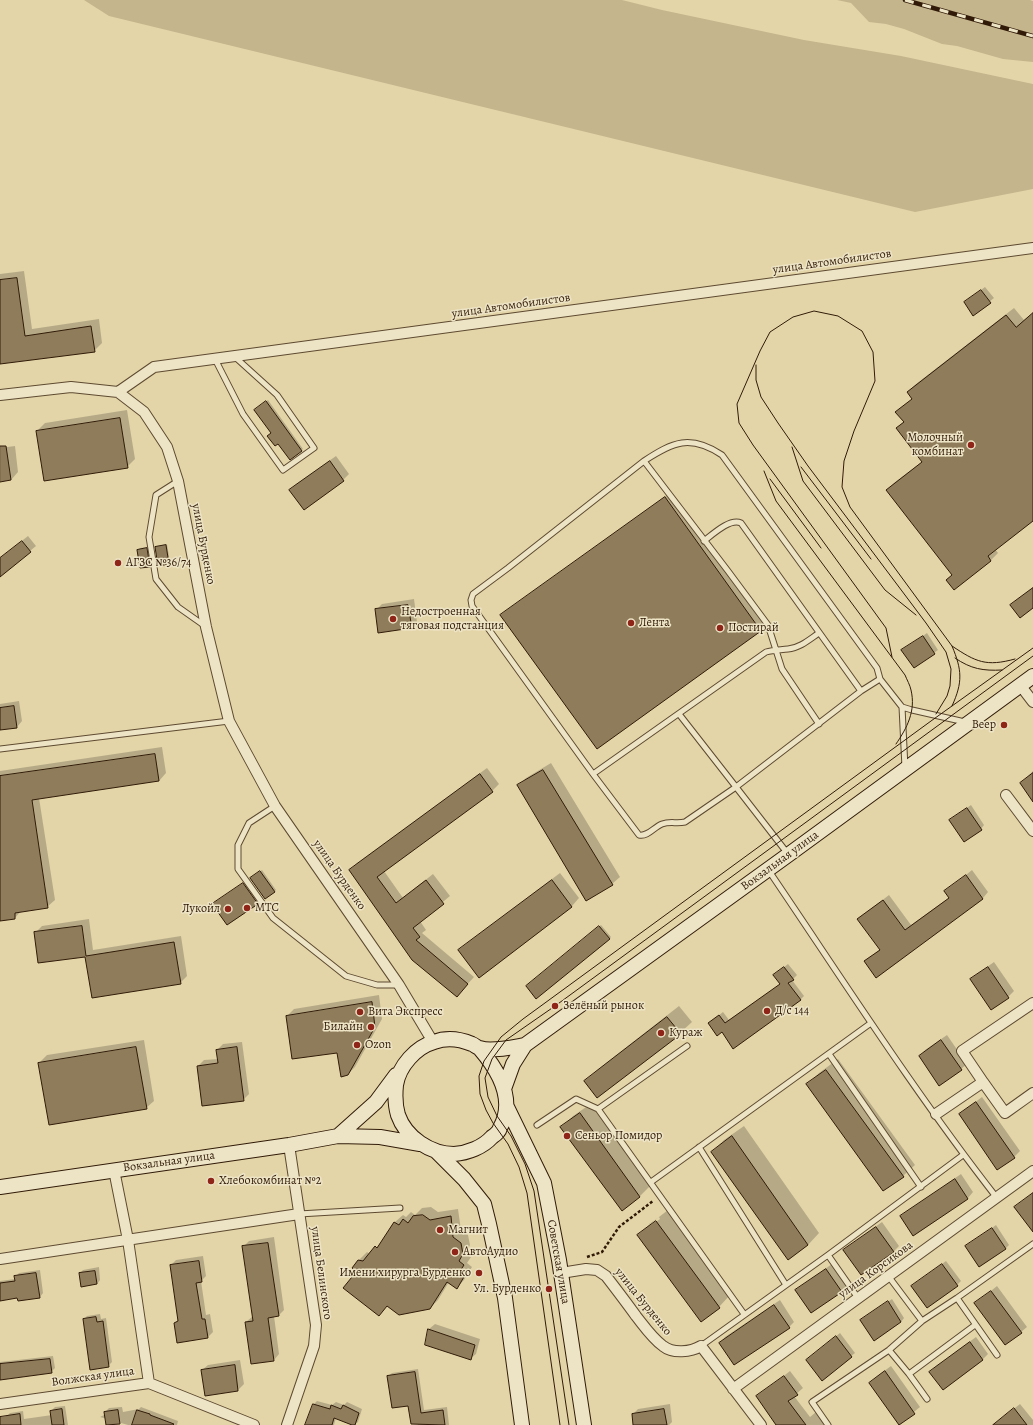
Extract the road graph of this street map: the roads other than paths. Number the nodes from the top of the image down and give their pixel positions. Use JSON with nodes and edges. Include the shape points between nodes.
{"nodes":[{"id":1,"x":1033,"y":248,"type":"edge"},
{"id":2,"x":235,"y":356,"type":"junction"},
{"id":3,"x":215,"y":359,"type":"junction"},
{"id":4,"x":118,"y":392,"type":"junction"},
{"id":5,"x":0,"y":395,"type":"edge"},
{"id":6,"x":644,"y":461,"type":"junction"},
{"id":7,"x":178,"y":482,"type":"junction"},
{"id":8,"x":704,"y":541,"type":"junction"},
{"id":9,"x":206,"y":627,"type":"junction"},
{"id":10,"x":819,"y":633,"type":"junction"},
{"id":11,"x":776,"y":649,"type":"junction"},
{"id":12,"x":1033,"y":676,"type":"edge"},
{"id":13,"x":880,"y":679,"type":"junction"},
{"id":14,"x":1020,"y":684,"type":"junction"},
{"id":15,"x":861,"y":691,"type":"junction"},
{"id":16,"x":1033,"y":702,"type":"edge"},
{"id":17,"x":902,"y":707,"type":"junction"},
{"id":18,"x":678,"y":714,"type":"junction"},
{"id":19,"x":228,"y":721,"type":"junction"},
{"id":20,"x":968,"y":722,"type":"junction"},
{"id":21,"x":819,"y":724,"type":"junction"},
{"id":22,"x":0,"y":749,"type":"edge"},
{"id":23,"x":905,"y":770,"type":"junction"},
{"id":24,"x":593,"y":774,"type":"junction"},
{"id":25,"x":736,"y":787,"type":"junction"},
{"id":26,"x":1006,"y":795,"type":"dead end"},
{"id":27,"x":275,"y":806,"type":"junction"},
{"id":28,"x":1033,"y":831,"type":"edge"},
{"id":29,"x":788,"y":855,"type":"junction"},
{"id":30,"x":768,"y":870,"type":"junction"},
{"id":31,"x":399,"y":985,"type":"junction"},
{"id":32,"x":1033,"y":1003,"type":"edge"},
{"id":33,"x":871,"y":1023,"type":"junction"},
{"id":34,"x":433,"y":1042,"type":"junction"},
{"id":35,"x":525,"y":1045,"type":"junction"},
{"id":36,"x":687,"y":1046,"type":"dead end"},
{"id":37,"x":480,"y":1049,"type":"junction"},
{"id":38,"x":828,"y":1054,"type":"junction"},
{"id":39,"x":405,"y":1064,"type":"junction"},
{"id":40,"x":983,"y":1082,"type":"junction"},
{"id":41,"x":504,"y":1089,"type":"junction"},
{"id":42,"x":1033,"y":1093,"type":"edge"},
{"id":43,"x":507,"y":1107,"type":"junction"},
{"id":44,"x":598,"y":1109,"type":"junction"},
{"id":45,"x":936,"y":1114,"type":"junction"},
{"id":46,"x":537,"y":1125,"type":"dead end"},
{"id":47,"x":338,"y":1136,"type":"junction"},
{"id":48,"x":420,"y":1144,"type":"junction"},
{"id":49,"x":289,"y":1145,"type":"junction"},
{"id":50,"x":700,"y":1147,"type":"junction"},
{"id":51,"x":437,"y":1152,"type":"junction"},
{"id":52,"x":963,"y":1154,"type":"junction"},
{"id":53,"x":114,"y":1170,"type":"junction"},
{"id":54,"x":1033,"y":1171,"type":"edge"},
{"id":55,"x":650,"y":1182,"type":"junction"},
{"id":56,"x":0,"y":1187,"type":"edge"},
{"id":57,"x":921,"y":1187,"type":"junction"},
{"id":58,"x":996,"y":1198,"type":"junction"},
{"id":59,"x":400,"y":1208,"type":"dead end"},
{"id":60,"x":299,"y":1214,"type":"junction"},
{"id":61,"x":128,"y":1240,"type":"junction"},
{"id":62,"x":1033,"y":1244,"type":"edge"},
{"id":63,"x":828,"y":1255,"type":"junction"},
{"id":64,"x":0,"y":1259,"type":"edge"},
{"id":65,"x":561,"y":1273,"type":"junction"},
{"id":66,"x":889,"y":1277,"type":"junction"},
{"id":67,"x":786,"y":1285,"type":"junction"},
{"id":68,"x":858,"y":1298,"type":"junction"},
{"id":69,"x":957,"y":1298,"type":"junction"},
{"id":70,"x":744,"y":1314,"type":"junction"},
{"id":71,"x":922,"y":1321,"type":"junction"},
{"id":72,"x":975,"y":1325,"type":"junction"},
{"id":73,"x":701,"y":1346,"type":"junction"},
{"id":74,"x":889,"y":1350,"type":"junction"},
{"id":75,"x":997,"y":1355,"type":"dead end"},
{"id":76,"x":909,"y":1374,"type":"junction"},
{"id":77,"x":148,"y":1382,"type":"junction"},
{"id":78,"x":733,"y":1389,"type":"junction"},
{"id":79,"x":926,"y":1399,"type":"dead end"},
{"id":80,"x":0,"y":1404,"type":"edge"},
{"id":81,"x":254,"y":1425,"type":"edge"},
{"id":82,"x":287,"y":1425,"type":"edge"},
{"id":83,"x":522,"y":1425,"type":"edge"},
{"id":84,"x":584,"y":1425,"type":"edge"},
{"id":85,"x":760,"y":1425,"type":"edge"},
{"id":86,"x":828,"y":1425,"type":"edge"}],
"edges":[{"from":1,"to":2,"type":"street","name":"улица Автомобилистов"},
{"from":2,"to":3,"type":"street","name":"улица Автомобилистов"},
{"from":2,"to":3,"type":"lane","via":[[277,395],[314,448],[283,470],[243,414]]},
{"from":3,"to":4,"type":"street","name":"улица Автомобилистов","via":[[154,367]]},
{"from":4,"to":5,"type":"street","via":[[71,387]]},
{"from":4,"to":7,"type":"street","name":"улица Бурденко","via":[[144,412],[167,447]]},
{"from":6,"to":8,"type":"lane"},
{"from":6,"to":13,"type":"lane","via":[[663,448],[694,442],[722,455],[877,668]]},
{"from":6,"to":24,"type":"lane","via":[[473,594],[471,600],[472,606]]},
{"from":7,"to":9,"type":"street","name":"улица Бурденко"},
{"from":7,"to":9,"type":"lane","via":[[156,495],[149,537],[156,579],[178,608]]},
{"from":8,"to":10,"type":"lane","via":[[731,522],[741,523]]},
{"from":8,"to":11,"type":"lane","via":[[768,625]]},
{"from":9,"to":19,"type":"street","name":"улица Бурденко"},
{"from":10,"to":11,"type":"lane","via":[[800,646],[789,650]]},
{"from":10,"to":15,"type":"lane"},
{"from":11,"to":18,"type":"lane","via":[[766,652]]},
{"from":11,"to":21,"type":"lane","via":[[782,669]]},
{"from":12,"to":14,"type":"main road","name":"Вокзальная улица"},
{"from":13,"to":15,"type":"lane"},
{"from":13,"to":17,"type":"lane"},
{"from":14,"to":16,"type":"street"},
{"from":14,"to":20,"type":"main road","name":"Вокзальная улица"},
{"from":15,"to":21,"type":"lane"},
{"from":17,"to":20,"type":"lane"},
{"from":17,"to":23,"type":"lane"},
{"from":18,"to":24,"type":"lane"},
{"from":18,"to":25,"type":"lane"},
{"from":19,"to":22,"type":"lane"},
{"from":19,"to":27,"type":"street","name":"улица Бурденко"},
{"from":20,"to":23,"type":"main road","name":"Вокзальная улица"},
{"from":21,"to":25,"type":"lane"},
{"from":23,"to":29,"type":"main road","name":"Вокзальная улица"},
{"from":24,"to":25,"type":"lane","via":[[639,835],[643,836],[661,824],[685,822]]},
{"from":25,"to":29,"type":"lane"},
{"from":26,"to":28,"type":"street"},
{"from":27,"to":31,"type":"street","name":"улица Бурденко"},
{"from":27,"to":31,"type":"lane","via":[[249,823],[238,845],[238,869],[273,918],[346,976],[377,985]]},
{"from":29,"to":30,"type":"main road","name":"Вокзальная улица"},
{"from":30,"to":33,"type":"lane"},
{"from":30,"to":35,"type":"main road","name":"Вокзальная улица"},
{"from":31,"to":34,"type":"street","name":"улица Бурденко"},
{"from":32,"to":40,"type":"street","via":[[962,1051]]},
{"from":33,"to":38,"type":"lane"},
{"from":33,"to":45,"type":"lane"},
{"from":34,"to":37,"type":"main road","name":"Советская улица","via":[[451,1038]]},
{"from":34,"to":39,"type":"main road","name":"Советская улица","via":[[417,1050]]},
{"from":35,"to":37,"type":"main road","name":"Вокзальная улица"},
{"from":35,"to":41,"type":"main road","name":"Вокзальная улица","via":[[513,1064]]},
{"from":36,"to":44,"type":"lane"},
{"from":37,"to":41,"type":"main road","name":"Советская улица","via":[[492,1062]]},
{"from":38,"to":50,"type":"lane"},
{"from":38,"to":57,"type":"lane"},
{"from":39,"to":47,"type":"main road","via":[[376,1102]]},
{"from":39,"to":48,"type":"main road","name":"Советская улица","via":[[397,1080],[395,1098],[398,1116],[407,1132]]},
{"from":40,"to":42,"type":"street","via":[[1005,1114]]},
{"from":40,"to":45,"type":"street"},
{"from":41,"to":43,"type":"main road","name":"Советская улица"},
{"from":43,"to":51,"type":"main road","name":"Советская улица","via":[[500,1129],[488,1142],[466,1152]]},
{"from":43,"to":65,"type":"main road","name":"Советская улица","via":[[544,1183]]},
{"from":44,"to":46,"type":"lane","via":[[576,1099]]},
{"from":44,"to":55,"type":"lane"},
{"from":45,"to":52,"type":"lane"},
{"from":47,"to":48,"type":"main road","name":"Вокзальная улица","via":[[380,1137]]},
{"from":47,"to":49,"type":"main road","name":"Вокзальная улица"},
{"from":48,"to":51,"type":"main road","name":"Советская улица"},
{"from":49,"to":53,"type":"main road","name":"Вокзальная улица"},
{"from":49,"to":60,"type":"street","name":"улица Белинского"},
{"from":50,"to":55,"type":"lane"},
{"from":50,"to":67,"type":"lane"},
{"from":51,"to":83,"type":"main road","name":"Советская улица","via":[[484,1204],[505,1298]]},
{"from":52,"to":57,"type":"lane"},
{"from":52,"to":58,"type":"lane"},
{"from":53,"to":56,"type":"main road","name":"Вокзальная улица"},
{"from":53,"to":61,"type":"street"},
{"from":54,"to":58,"type":"street","name":"улица Корсикова"},
{"from":55,"to":70,"type":"lane"},
{"from":57,"to":63,"type":"lane"},
{"from":58,"to":66,"type":"street","name":"улица Корсикова"},
{"from":59,"to":60,"type":"lane"},
{"from":60,"to":61,"type":"street"},
{"from":60,"to":82,"type":"street","name":"улица Белинского","via":[[316,1325],[314,1346]]},
{"from":61,"to":64,"type":"street"},
{"from":61,"to":77,"type":"street"},
{"from":62,"to":69,"type":"lane"},
{"from":63,"to":67,"type":"lane"},
{"from":63,"to":68,"type":"lane"},
{"from":65,"to":73,"type":"street","name":"улица Бурденко","via":[[597,1270],[606,1276],[651,1335],[664,1347],[674,1351],[686,1351]]},
{"from":65,"to":84,"type":"main road","name":"Советская улица"},
{"from":66,"to":68,"type":"street","name":"улица Корсикова"},
{"from":66,"to":71,"type":"lane"},
{"from":67,"to":70,"type":"lane"},
{"from":68,"to":78,"type":"street","name":"улица Корсикова"},
{"from":69,"to":71,"type":"lane"},
{"from":69,"to":72,"type":"lane"},
{"from":70,"to":73,"type":"lane"},
{"from":71,"to":74,"type":"lane"},
{"from":72,"to":75,"type":"lane"},
{"from":72,"to":76,"type":"lane"},
{"from":73,"to":78,"type":"street"},
{"from":74,"to":76,"type":"lane"},
{"from":74,"to":86,"type":"lane","via":[[812,1402]]},
{"from":76,"to":79,"type":"lane"},
{"from":77,"to":80,"type":"street","name":"Волжская улица"},
{"from":77,"to":81,"type":"street","name":"Волжская улица"},
{"from":78,"to":85,"type":"street"}]}
